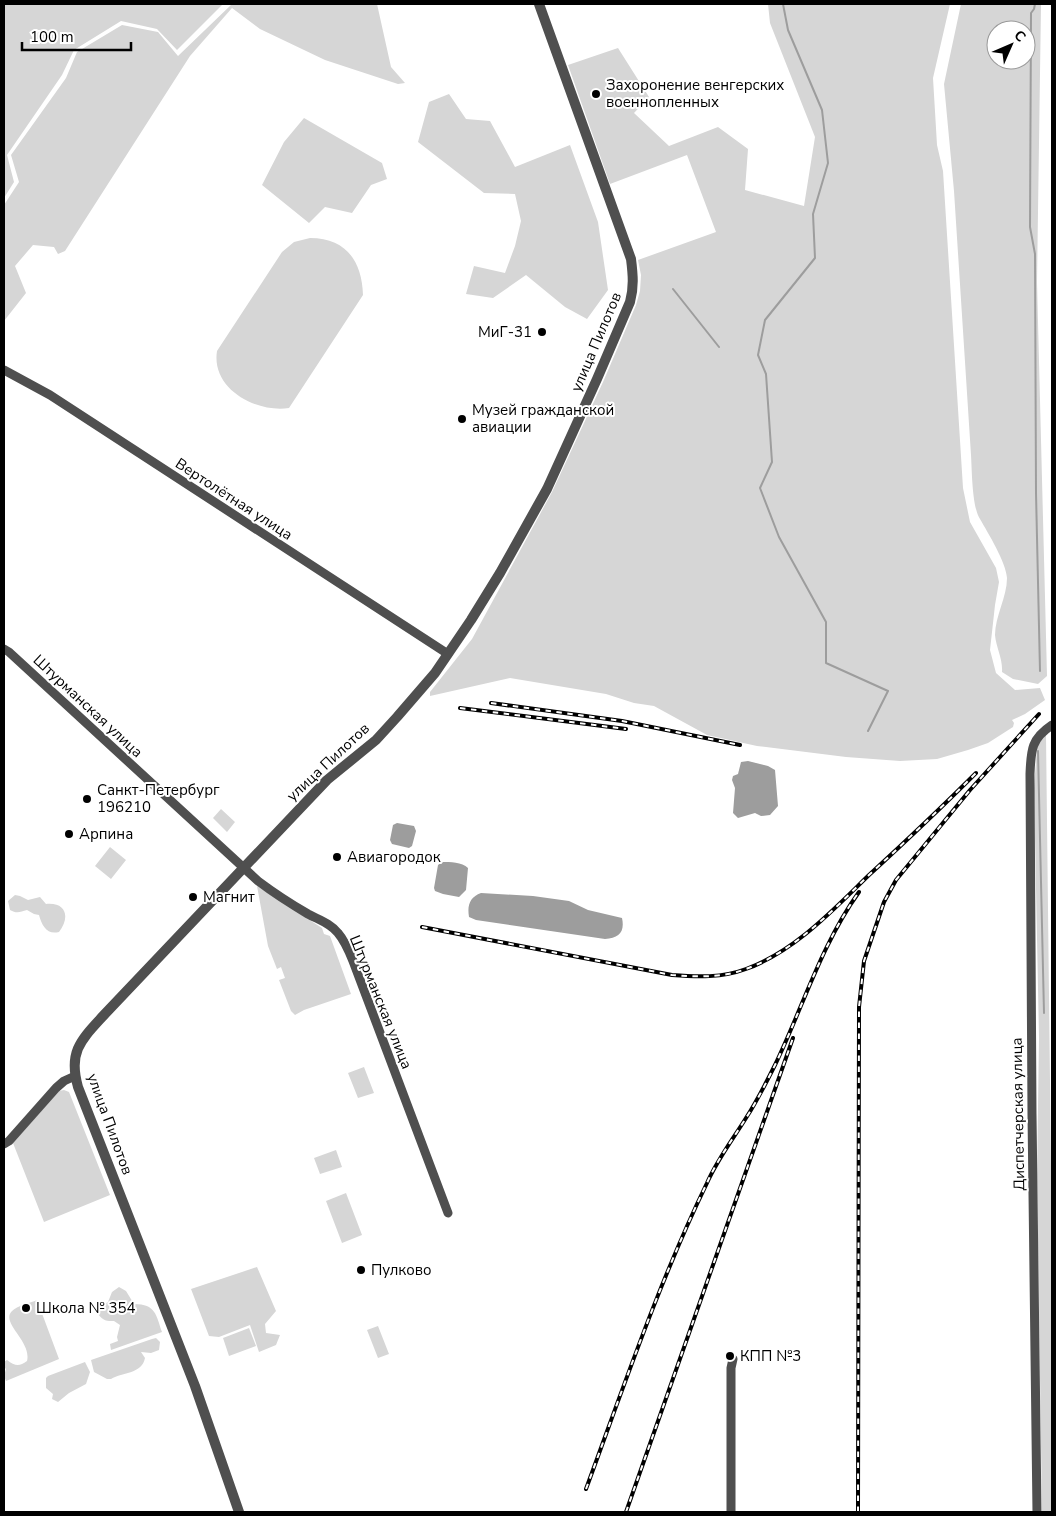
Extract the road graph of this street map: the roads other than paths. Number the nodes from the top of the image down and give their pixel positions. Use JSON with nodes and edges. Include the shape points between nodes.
{"nodes":[{"id":1,"x":539,"y":4,"type":"edge"},
{"id":2,"x":4,"y":370,"type":"edge"},
{"id":3,"x":4,"y":649,"type":"edge"},
{"id":4,"x":448,"y":654,"type":"junction"},
{"id":5,"x":1052,"y":725,"type":"edge"},
{"id":6,"x":243,"y":869,"type":"junction"},
{"id":7,"x":75,"y":1076,"type":"junction"},
{"id":8,"x":4,"y":1144,"type":"edge"},
{"id":9,"x":448,"y":1213,"type":"dead end"},
{"id":10,"x":733,"y":1359,"type":"dead end"},
{"id":11,"x":239,"y":1512,"type":"edge"},
{"id":12,"x":730,"y":1512,"type":"edge"},
{"id":13,"x":1038,"y":1512,"type":"edge"}],
"edges":[{"from":1,"to":4,"type":"street","name":"улица Пилотов","via":[[630,259],[633,290],[547,489],[500,573]]},
{"from":2,"to":4,"type":"street","name":"Вертолётная улица","via":[[50,395]]},
{"from":3,"to":6,"type":"street","name":"Штурманская улица"},
{"from":4,"to":6,"type":"street","name":"улица Пилотов","via":[[397,718],[376,740],[327,780]]},
{"from":5,"to":13,"type":"street","name":"Диспетчерская улица","via":[[1034,743],[1030,774]]},
{"from":6,"to":7,"type":"street","name":"улица Пилотов","via":[[83,1039],[74,1057]]},
{"from":6,"to":9,"type":"street","name":"Штурманская улица","via":[[272,892],[330,926],[343,939]]},
{"from":7,"to":8,"type":"street","via":[[60,1084]]},
{"from":7,"to":11,"type":"street","name":"улица Пилотов","via":[[201,1402]]},
{"from":10,"to":12,"type":"street"}]}
